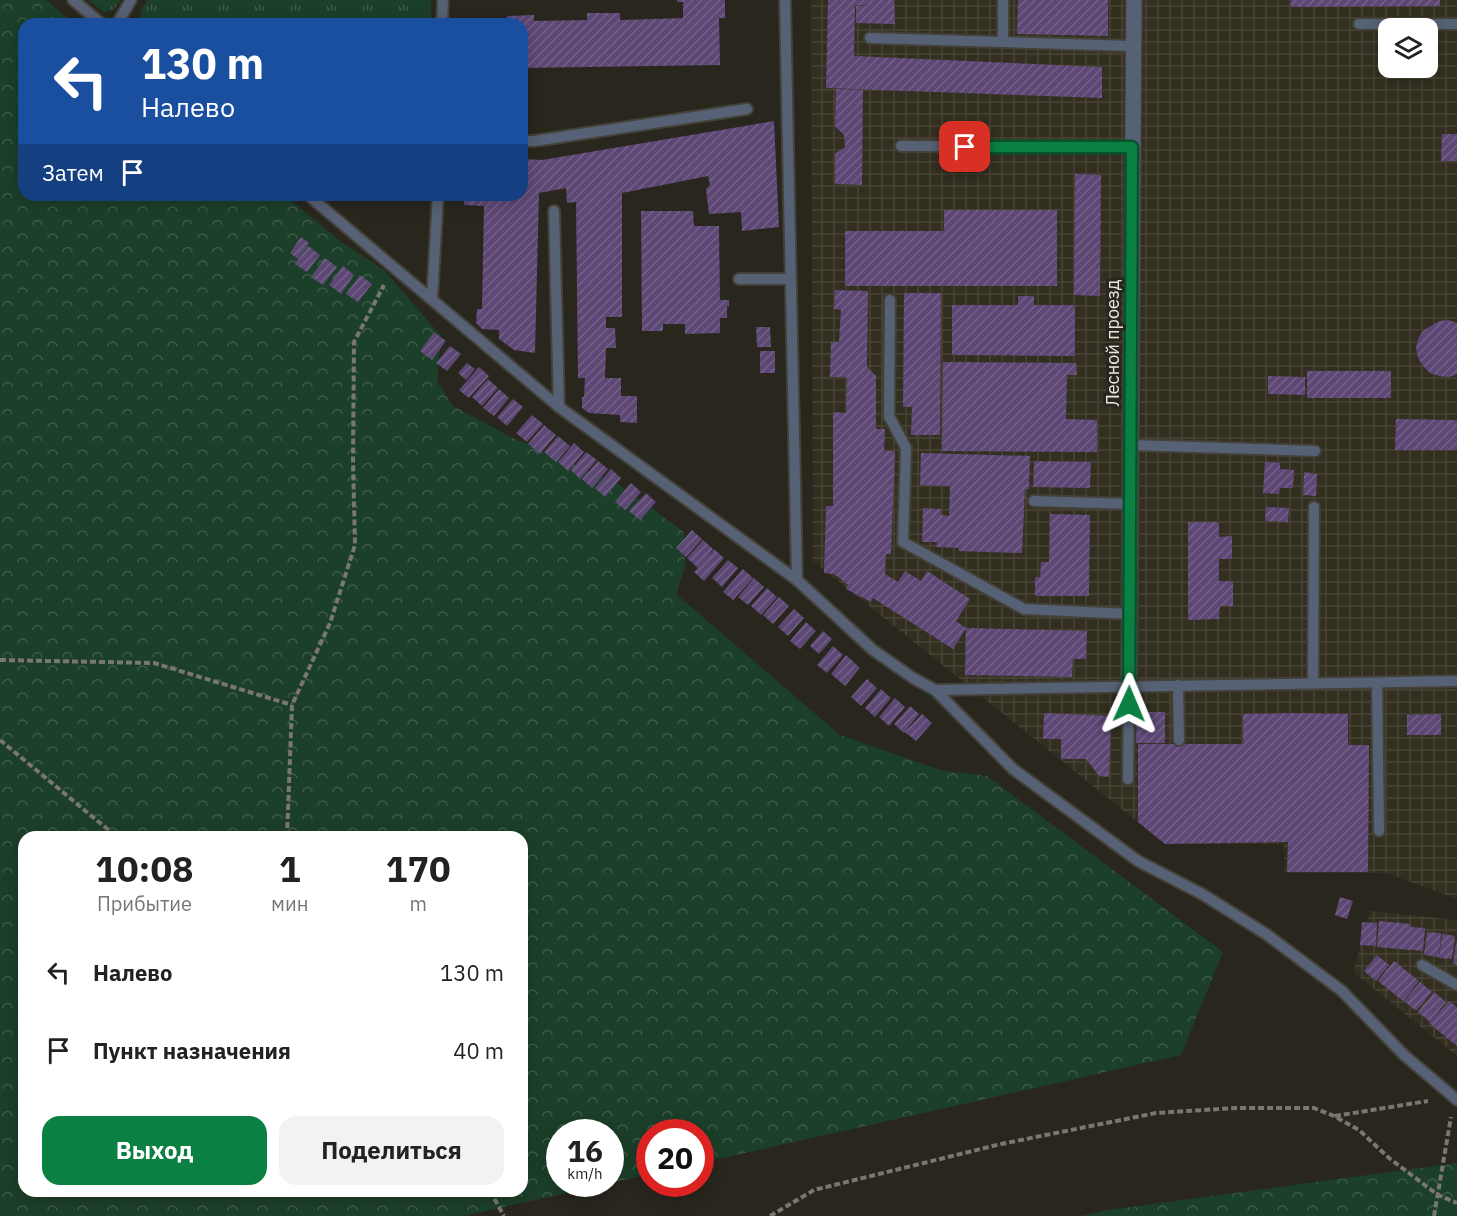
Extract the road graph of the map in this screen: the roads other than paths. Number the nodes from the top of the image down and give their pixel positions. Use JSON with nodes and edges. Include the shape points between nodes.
{"nodes":[{"id":1,"x":73,"y":0,"type":"edge"},
{"id":2,"x":131,"y":0,"type":"edge"},
{"id":3,"x":442,"y":0,"type":"edge"},
{"id":4,"x":785,"y":0,"type":"edge"},
{"id":5,"x":1003,"y":0,"type":"edge"},
{"id":6,"x":1134,"y":0,"type":"edge"},
{"id":7,"x":95,"y":18,"type":"edge"},
{"id":8,"x":120,"y":18,"type":"edge"},
{"id":9,"x":442,"y":18,"type":"edge"},
{"id":10,"x":1359,"y":24,"type":"dead end"},
{"id":11,"x":1457,"y":24,"type":"edge"},
{"id":12,"x":870,"y":38,"type":"dead end"},
{"id":13,"x":1003,"y":42,"type":"junction"},
{"id":14,"x":1133,"y":46,"type":"junction"},
{"id":15,"x":747,"y":109,"type":"dead end"},
{"id":16,"x":528,"y":141,"type":"edge"},
{"id":17,"x":901,"y":146,"type":"dead end"},
{"id":18,"x":1132,"y":147,"type":"junction"},
{"id":19,"x":315,"y":201,"type":"edge"},
{"id":20,"x":438,"y":201,"type":"edge"},
{"id":21,"x":554,"y":211,"type":"dead end"},
{"id":22,"x":739,"y":279,"type":"dead end"},
{"id":23,"x":790,"y":279,"type":"junction"},
{"id":24,"x":432,"y":299,"type":"junction"},
{"id":25,"x":890,"y":300,"type":"dead end"},
{"id":26,"x":559,"y":407,"type":"junction"},
{"id":27,"x":1131,"y":445,"type":"junction"},
{"id":28,"x":1315,"y":451,"type":"dead end"},
{"id":29,"x":1035,"y":501,"type":"dead end"},
{"id":30,"x":1131,"y":504,"type":"junction"},
{"id":31,"x":1314,"y":507,"type":"dead end"},
{"id":32,"x":797,"y":580,"type":"junction"},
{"id":33,"x":1130,"y":614,"type":"junction"},
{"id":34,"x":1457,"y":681,"type":"edge"},
{"id":35,"x":1313,"y":683,"type":"junction"},
{"id":36,"x":1377,"y":683,"type":"junction"},
{"id":37,"x":1178,"y":685,"type":"junction"},
{"id":38,"x":1130,"y":686,"type":"junction"},
{"id":39,"x":935,"y":690,"type":"junction"},
{"id":40,"x":1179,"y":740,"type":"dead end"},
{"id":41,"x":1128,"y":779,"type":"dead end"},
{"id":42,"x":1379,"y":831,"type":"dead end"},
{"id":43,"x":1422,"y":965,"type":"dead end"},
{"id":44,"x":1457,"y":985,"type":"edge"},
{"id":45,"x":1456,"y":1098,"type":"edge"}],
"edges":[{"from":1,"to":7,"type":"lane"},
{"from":2,"to":8,"type":"lane"},
{"from":3,"to":9,"type":"lane"},
{"from":4,"to":23,"type":"lane"},
{"from":5,"to":13,"type":"lane"},
{"from":6,"to":14,"type":"street","name":"Лесной проезд"},
{"from":10,"to":11,"type":"lane"},
{"from":12,"to":13,"type":"lane"},
{"from":13,"to":14,"type":"lane"},
{"from":14,"to":18,"type":"street","name":"Лесной проезд"},
{"from":15,"to":16,"type":"lane"},
{"from":17,"to":18,"type":"lane"},
{"from":18,"to":27,"type":"street","name":"Лесной проезд"},
{"from":19,"to":24,"type":"lane"},
{"from":20,"to":24,"type":"lane"},
{"from":21,"to":26,"type":"lane"},
{"from":22,"to":23,"type":"lane"},
{"from":23,"to":32,"type":"lane"},
{"from":24,"to":26,"type":"lane"},
{"from":25,"to":33,"type":"lane","via":[[889,416],[906,448],[903,542],[1024,609]]},
{"from":26,"to":32,"type":"lane"},
{"from":27,"to":28,"type":"lane"},
{"from":27,"to":30,"type":"street","name":"Лесной проезд"},
{"from":29,"to":30,"type":"lane"},
{"from":30,"to":33,"type":"street","name":"Лесной проезд"},
{"from":31,"to":35,"type":"lane"},
{"from":32,"to":39,"type":"lane","via":[[873,650]]},
{"from":33,"to":38,"type":"street","name":"Лесной проезд"},
{"from":34,"to":36,"type":"lane"},
{"from":35,"to":36,"type":"lane"},
{"from":35,"to":37,"type":"lane"},
{"from":36,"to":42,"type":"lane"},
{"from":37,"to":38,"type":"lane"},
{"from":37,"to":40,"type":"lane"},
{"from":38,"to":39,"type":"lane"},
{"from":38,"to":41,"type":"lane"},
{"from":39,"to":45,"type":"lane","via":[[1013,769],[1138,861],[1202,894],[1266,934],[1342,991],[1404,1055]]},
{"from":43,"to":44,"type":"lane"}]}
